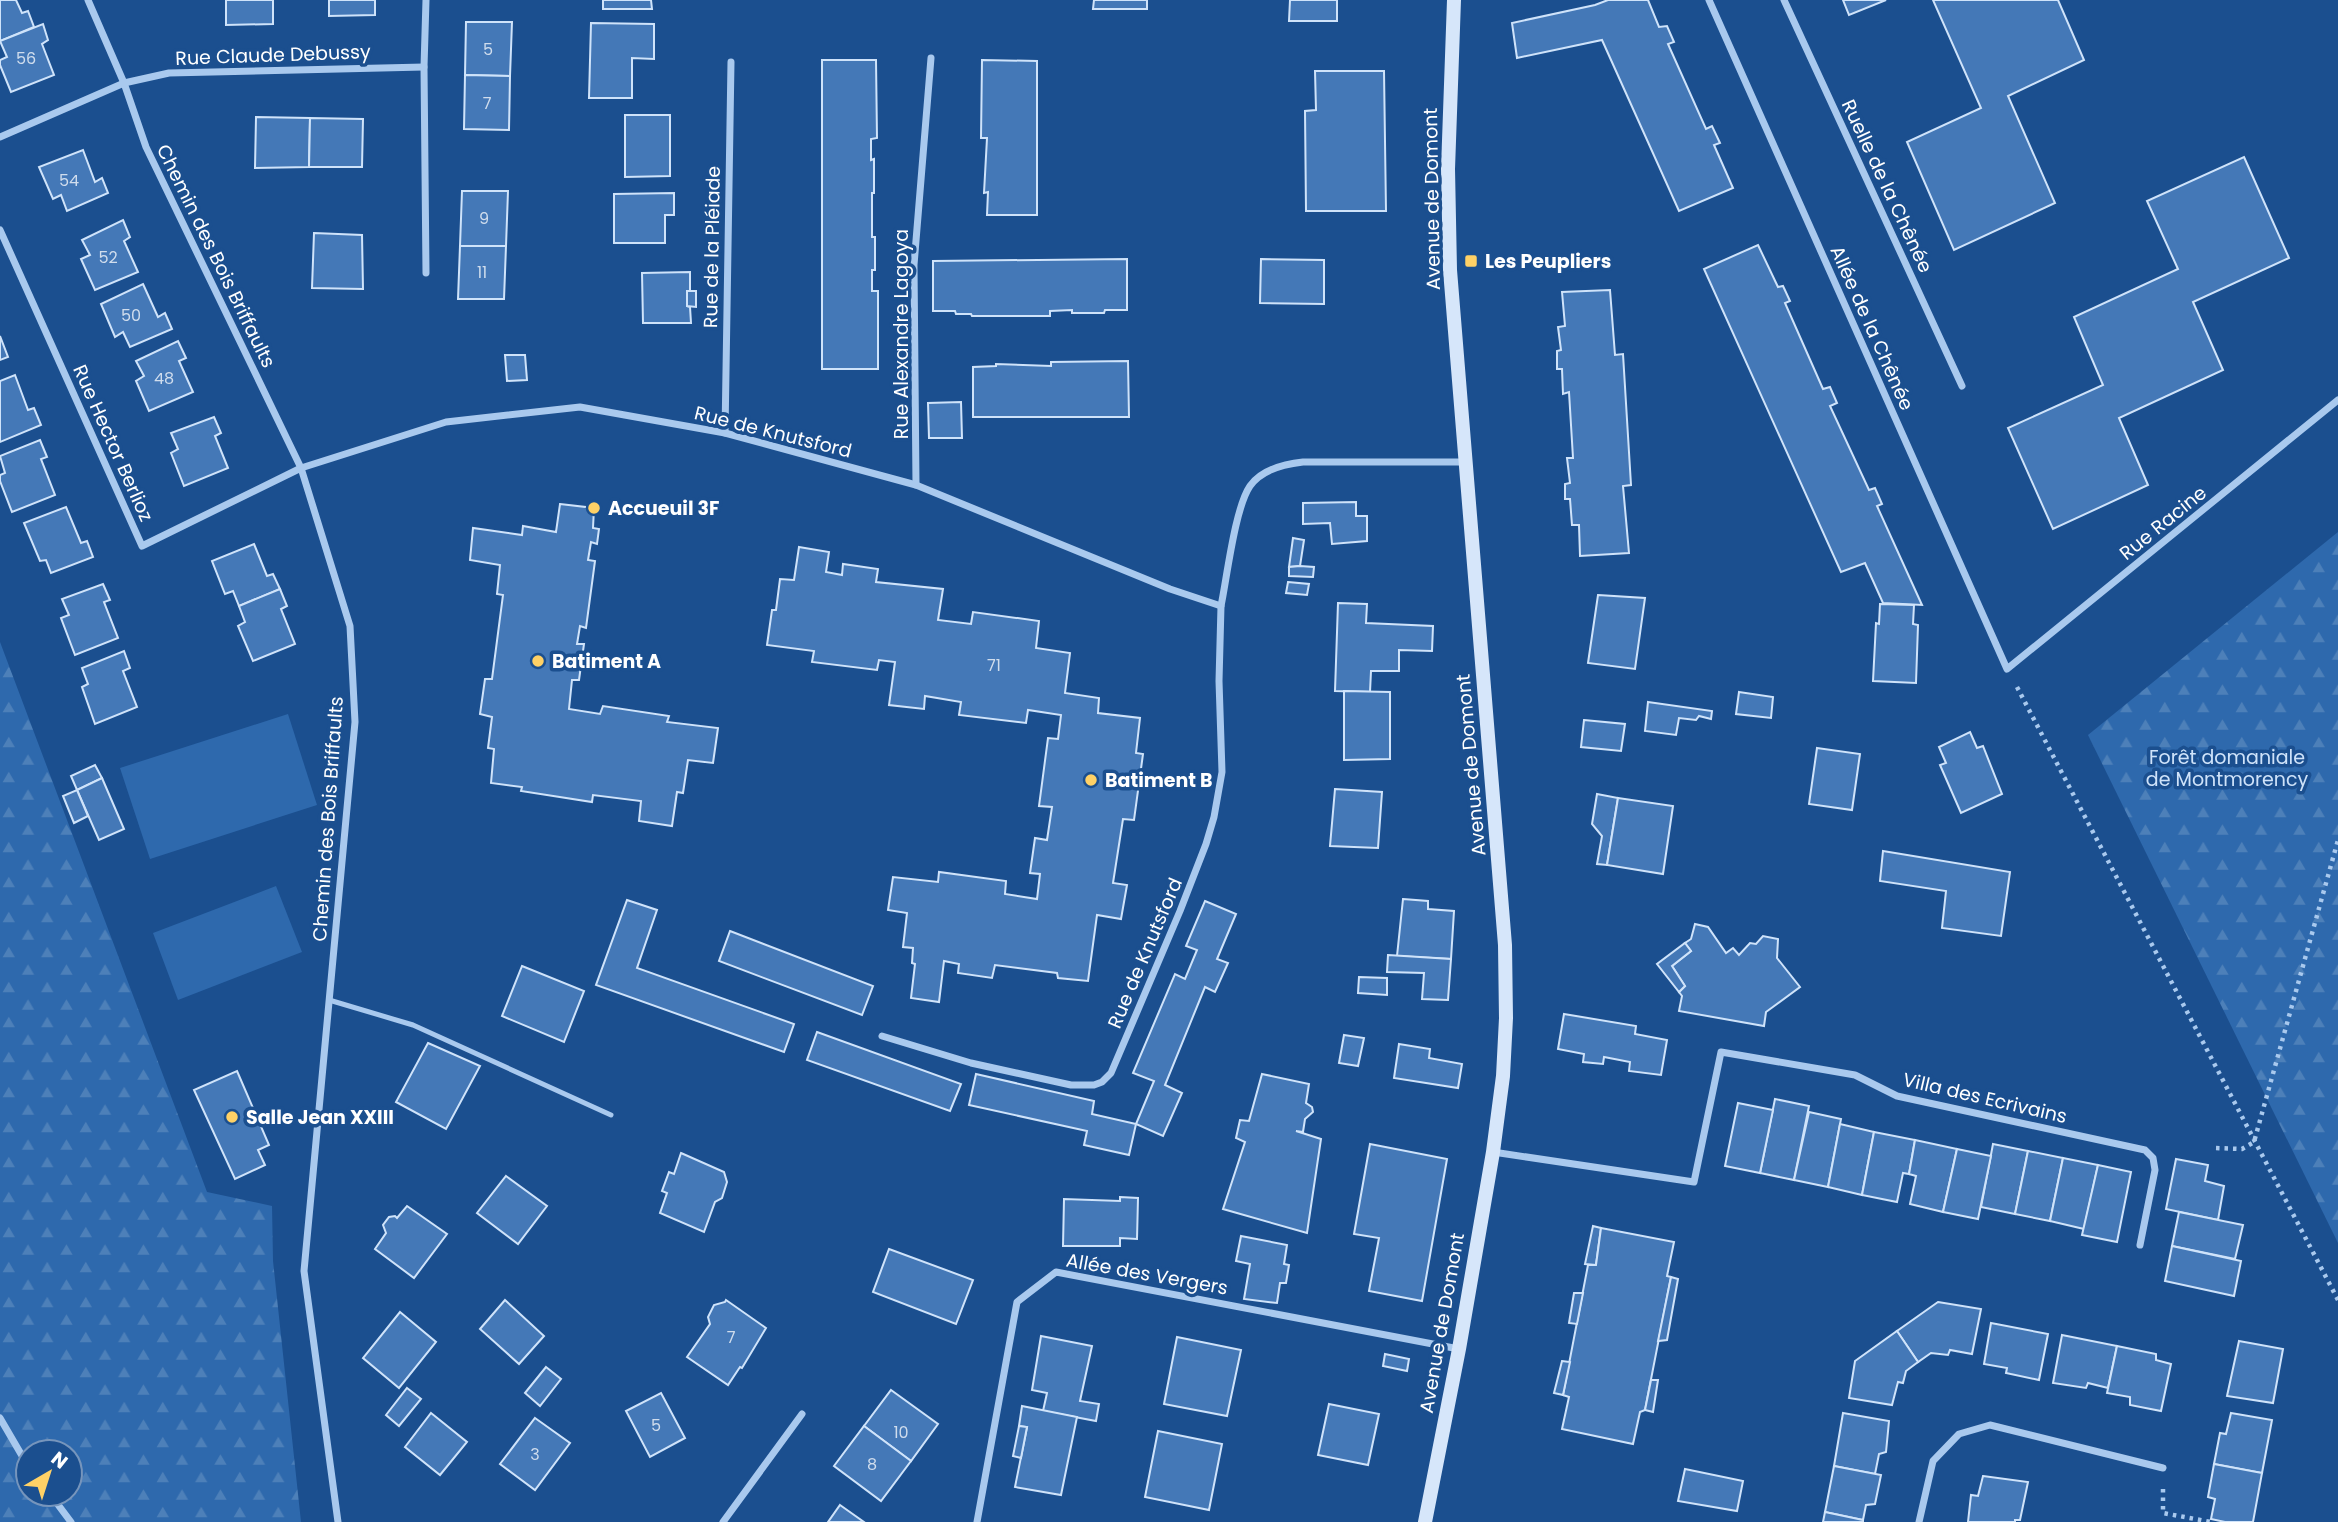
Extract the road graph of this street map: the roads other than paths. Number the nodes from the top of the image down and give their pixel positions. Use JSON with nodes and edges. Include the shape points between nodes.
{"nodes":[{"id":1,"x":88,"y":0,"type":"edge"},
{"id":2,"x":426,"y":0,"type":"edge"},
{"id":3,"x":1454,"y":0,"type":"edge"},
{"id":4,"x":1709,"y":0,"type":"edge"},
{"id":5,"x":1784,"y":0,"type":"edge"},
{"id":6,"x":931,"y":58,"type":"dead end"},
{"id":7,"x":731,"y":62,"type":"dead end"},
{"id":8,"x":424,"y":67,"type":"junction"},
{"id":9,"x":124,"y":83,"type":"junction"},
{"id":10,"x":0,"y":137,"type":"edge"},
{"id":11,"x":0,"y":230,"type":"edge"},
{"id":12,"x":426,"y":273,"type":"dead end"},
{"id":13,"x":1962,"y":386,"type":"dead end"},
{"id":14,"x":2338,"y":400,"type":"edge"},
{"id":15,"x":725,"y":433,"type":"junction"},
{"id":16,"x":1467,"y":462,"type":"junction"},
{"id":17,"x":300,"y":468,"type":"junction"},
{"id":18,"x":916,"y":485,"type":"junction"},
{"id":19,"x":1221,"y":606,"type":"junction"},
{"id":20,"x":2007,"y":669,"type":"joint"},
{"id":21,"x":329,"y":1000,"type":"junction"},
{"id":22,"x":882,"y":1036,"type":"dead end"},
{"id":23,"x":611,"y":1115,"type":"dead end"},
{"id":24,"x":1493,"y":1152,"type":"junction"},
{"id":25,"x":2140,"y":1245,"type":"dead end"},
{"id":26,"x":1458,"y":1349,"type":"junction"},
{"id":27,"x":802,"y":1414,"type":"dead end"},
{"id":28,"x":0,"y":1418,"type":"edge"},
{"id":29,"x":14,"y":1442,"type":"edge"},
{"id":30,"x":2163,"y":1468,"type":"road end"},
{"id":31,"x":338,"y":1522,"type":"edge"},
{"id":32,"x":723,"y":1522,"type":"edge"},
{"id":33,"x":977,"y":1522,"type":"edge"},
{"id":34,"x":1425,"y":1522,"type":"edge"},
{"id":35,"x":1919,"y":1522,"type":"edge"}],
"edges":[{"from":1,"to":9,"type":"street","name":"Chemin des Bois Briffaults"},
{"from":2,"to":8,"type":"street"},
{"from":3,"to":16,"type":"main road","name":"Avenue de Domont","via":[[1450,270]]},
{"from":4,"to":20,"type":"street","name":"Allée de la Chênée"},
{"from":5,"to":13,"type":"street","name":"Ruelle de la Chênée"},
{"from":6,"to":18,"type":"street","name":"Rue Alexandre Lagoya","via":[[914,265]]},
{"from":7,"to":15,"type":"street","name":"Rue de la Pléiade"},
{"from":8,"to":9,"type":"street","name":"Rue Claude Debussy","via":[[169,73]]},
{"from":8,"to":12,"type":"street"},
{"from":9,"to":10,"type":"street"},
{"from":9,"to":17,"type":"street","name":"Chemin des Bois Briffaults","via":[[146,147]]},
{"from":11,"to":17,"type":"street","name":"Rue Hector Berlioz","via":[[142,546]]},
{"from":14,"to":20,"type":"street","name":"Rue Racine"},
{"from":15,"to":17,"type":"street","name":"Rue de Knutsford","via":[[580,407],[446,422]]},
{"from":15,"to":18,"type":"street","name":"Rue de Knutsford"},
{"from":16,"to":19,"type":"street","name":"Rue de Knutsford","via":[[1303,462],[1265,472],[1251,485],[1241,506]]},
{"from":16,"to":24,"type":"main road","name":"Avenue de Domont","via":[[1505,945],[1503,1076]]},
{"from":17,"to":21,"type":"street","name":"Chemin des Bois Briffaults","via":[[350,626],[355,722]]},
{"from":18,"to":19,"type":"street","name":"Rue de Knutsford"},
{"from":19,"to":22,"type":"street","name":"Rue de Knutsford","via":[[1222,772],[1214,817],[1180,911],[1111,1073],[1094,1085],[1071,1085],[971,1063]]},
{"from":21,"to":23,"type":"lane","via":[[413,1025]]},
{"from":21,"to":31,"type":"street","name":"Chemin des Bois Briffaults","via":[[304,1271]]},
{"from":24,"to":25,"type":"street","name":"Villa des Ecrivains","via":[[1694,1182],[1721,1052],[1854,1075],[1897,1096],[2146,1150],[2155,1170]]},
{"from":24,"to":26,"type":"main road","name":"Avenue de Domont"},
{"from":26,"to":33,"type":"street","name":"Allée des Vergers","via":[[1056,1272],[1017,1302]]},
{"from":26,"to":34,"type":"main road","name":"Avenue de Domont"},
{"from":27,"to":32,"type":"street"},
{"from":28,"to":29,"type":"street"},
{"from":30,"to":35,"type":"street","via":[[1990,1425],[1959,1434],[1933,1461]]}]}
